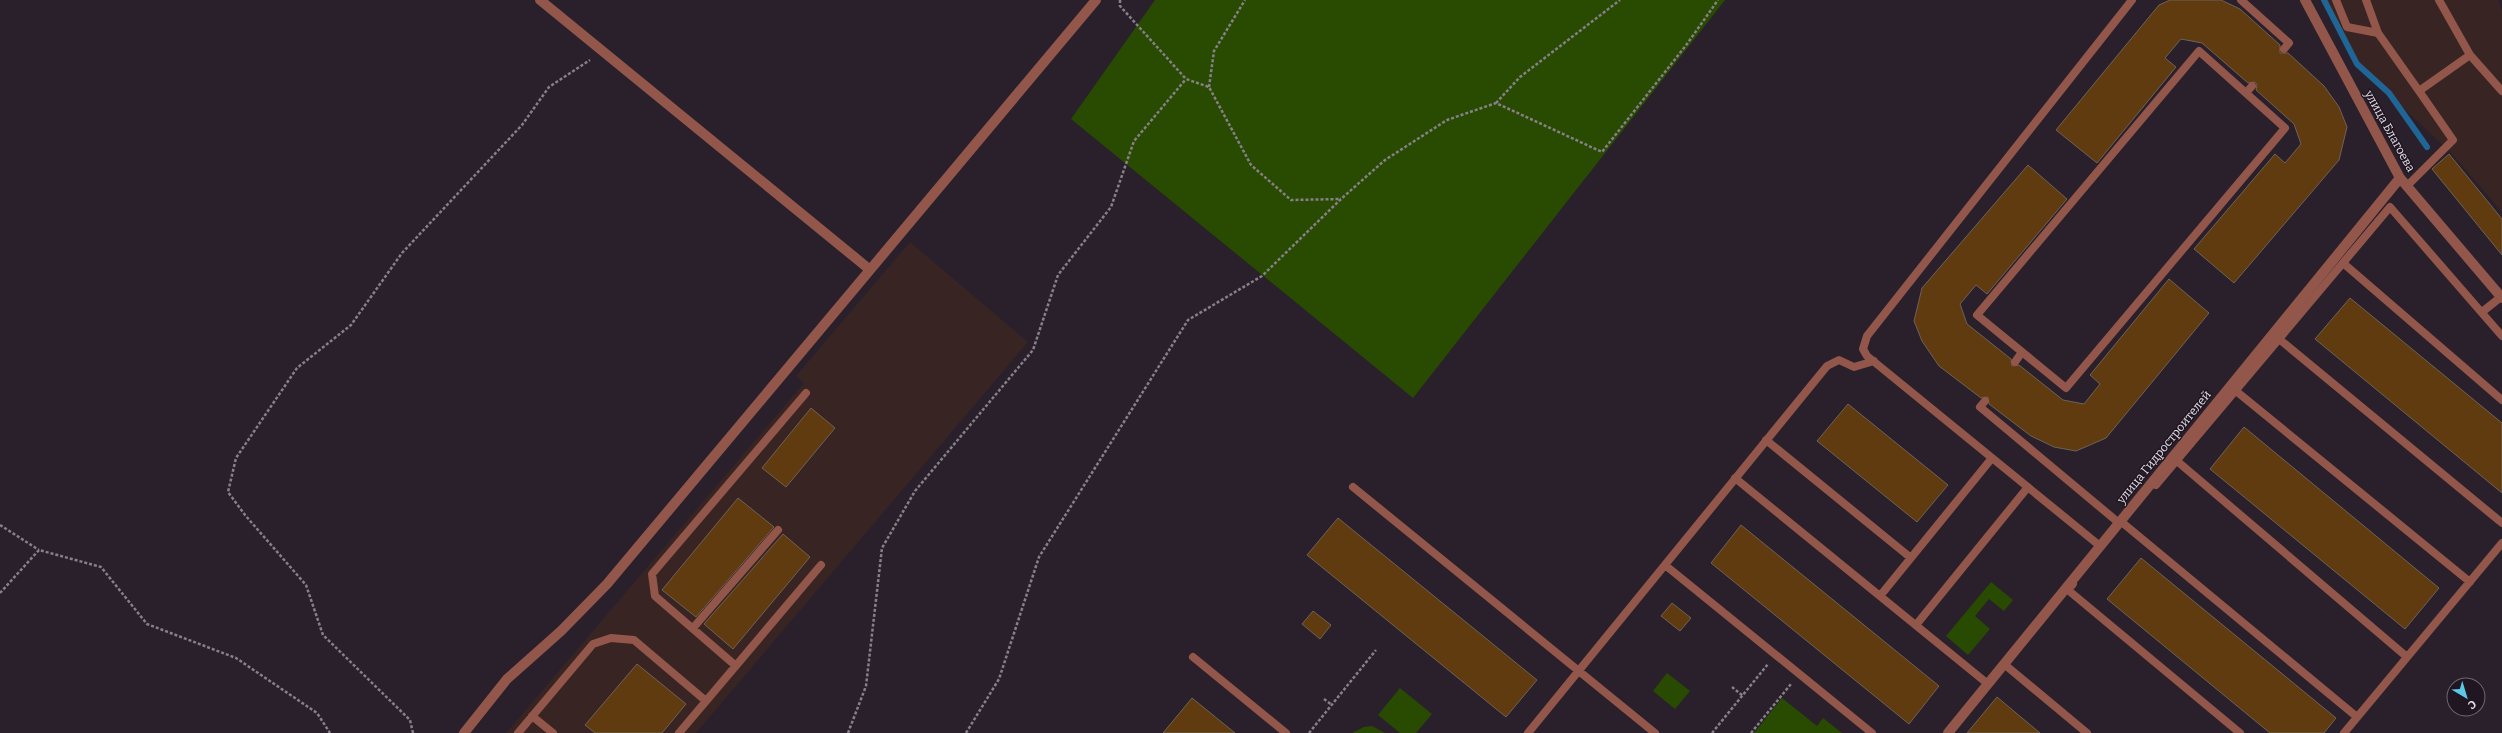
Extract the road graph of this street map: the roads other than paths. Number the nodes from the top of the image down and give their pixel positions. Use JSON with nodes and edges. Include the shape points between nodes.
{"nodes":[{"id":1,"x":540,"y":0,"type":"edge"},
{"id":2,"x":1096,"y":0,"type":"edge"},
{"id":3,"x":2132,"y":0,"type":"edge"},
{"id":4,"x":2241,"y":0,"type":"edge"},
{"id":5,"x":2305,"y":0,"type":"edge"},
{"id":6,"x":2336,"y":0,"type":"edge"},
{"id":7,"x":2366,"y":0,"type":"edge"},
{"id":8,"x":2439,"y":0,"type":"edge"},
{"id":9,"x":2378,"y":33,"type":"junction"},
{"id":10,"x":2284,"y":49,"type":"dead end"},
{"id":11,"x":2470,"y":55,"type":"junction"},
{"id":12,"x":2419,"y":91,"type":"junction"},
{"id":13,"x":2502,"y":92,"type":"edge"},
{"id":14,"x":2400,"y":178,"type":"junction"},
{"id":15,"x":2408,"y":186,"type":"junction"},
{"id":16,"x":2343,"y":264,"type":"junction"},
{"id":17,"x":869,"y":269,"type":"junction"},
{"id":18,"x":2502,"y":297,"type":"edge"},
{"id":19,"x":2482,"y":312,"type":"junction"},
{"id":20,"x":2502,"y":336,"type":"edge"},
{"id":21,"x":2279,"y":339,"type":"junction"},
{"id":22,"x":2022,"y":352,"type":"junction"},
{"id":23,"x":1874,"y":361,"type":"junction"},
{"id":24,"x":2015,"y":362,"type":"dead end"},
{"id":25,"x":2236,"y":391,"type":"junction"},
{"id":26,"x":806,"y":393,"type":"dead end"},
{"id":27,"x":2502,"y":400,"type":"edge"},
{"id":28,"x":1984,"y":401,"type":"dead end"},
{"id":29,"x":1766,"y":440,"type":"junction"},
{"id":30,"x":1992,"y":458,"type":"junction"},
{"id":31,"x":2177,"y":461,"type":"junction"},
{"id":32,"x":1735,"y":478,"type":"junction"},
{"id":33,"x":1353,"y":487,"type":"dead end"},
{"id":34,"x":2028,"y":487,"type":"junction"},
{"id":35,"x":2121,"y":523,"type":"junction"},
{"id":36,"x":2502,"y":523,"type":"edge"},
{"id":37,"x":778,"y":530,"type":"dead end"},
{"id":38,"x":2502,"y":543,"type":"edge"},
{"id":39,"x":2100,"y":546,"type":"junction"},
{"id":40,"x":1911,"y":558,"type":"junction"},
{"id":41,"x":821,"y":565,"type":"dead end"},
{"id":42,"x":1665,"y":565,"type":"junction"},
{"id":43,"x":2470,"y":582,"type":"junction"},
{"id":44,"x":1880,"y":596,"type":"junction"},
{"id":45,"x":1916,"y":625,"type":"junction"},
{"id":46,"x":693,"y":628,"type":"junction"},
{"id":47,"x":1193,"y":657,"type":"dead end"},
{"id":48,"x":2407,"y":657,"type":"junction"},
{"id":49,"x":2004,"y":664,"type":"junction"},
{"id":50,"x":736,"y":666,"type":"junction"},
{"id":51,"x":1579,"y":671,"type":"junction"},
{"id":52,"x":1988,"y":684,"type":"junction"},
{"id":53,"x":706,"y":702,"type":"junction"},
{"id":54,"x":532,"y":716,"type":"junction"},
{"id":55,"x":2357,"y":717,"type":"junction"},
{"id":56,"x":464,"y":733,"type":"edge"},
{"id":57,"x":518,"y":733,"type":"edge"},
{"id":58,"x":553,"y":733,"type":"edge"},
{"id":59,"x":679,"y":733,"type":"edge"},
{"id":60,"x":1286,"y":733,"type":"edge"},
{"id":61,"x":1528,"y":733,"type":"edge"},
{"id":62,"x":1655,"y":733,"type":"edge"},
{"id":63,"x":1872,"y":733,"type":"edge"},
{"id":64,"x":1948,"y":733,"type":"edge"},
{"id":65,"x":2087,"y":733,"type":"edge"},
{"id":66,"x":2240,"y":733,"type":"edge"},
{"id":67,"x":2344,"y":733,"type":"edge"}],
"edges":[{"from":1,"to":17,"type":"street"},
{"from":2,"to":17,"type":"street"},
{"from":3,"to":23,"type":"lane","via":[[1867,336],[1863,350]]},
{"from":4,"to":10,"type":"lane","via":[[2289,43]]},
{"from":5,"to":14,"type":"street","name":"улица Благоева"},
{"from":6,"to":9,"type":"lane","via":[[2347,27]]},
{"from":7,"to":9,"type":"lane"},
{"from":8,"to":11,"type":"lane"},
{"from":9,"to":12,"type":"lane"},
{"from":11,"to":12,"type":"lane"},
{"from":11,"to":13,"type":"lane"},
{"from":12,"to":15,"type":"lane","via":[[2453,140]]},
{"from":14,"to":15,"type":"street","name":"улица Благоева"},
{"from":14,"to":35,"type":"street","name":"улица Гидростроителей"},
{"from":15,"to":18,"type":"street","name":"улица Благоева"},
{"from":16,"to":19,"type":"lane","via":[[2390,207]]},
{"from":16,"to":21,"type":"lane"},
{"from":16,"to":27,"type":"lane"},
{"from":17,"to":56,"type":"street","via":[[606,584],[561,631],[507,679]]},
{"from":18,"to":19,"type":"lane"},
{"from":19,"to":20,"type":"lane"},
{"from":21,"to":25,"type":"lane"},
{"from":21,"to":36,"type":"lane"},
{"from":22,"to":22,"type":"lane","via":[[1977,315],[2199,51],[2249,90],[2285,128],[2066,388]]},
{"from":22,"to":24,"type":"lane"},
{"from":23,"to":29,"type":"lane","via":[[1854,367],[1839,360],[1832,361]]},
{"from":23,"to":30,"type":"lane"},
{"from":25,"to":31,"type":"lane"},
{"from":25,"to":43,"type":"lane"},
{"from":26,"to":46,"type":"lane","via":[[652,574],[655,596]]},
{"from":28,"to":35,"type":"lane","via":[[1980,407]]},
{"from":29,"to":32,"type":"lane"},
{"from":29,"to":40,"type":"lane"},
{"from":30,"to":34,"type":"lane"},
{"from":30,"to":40,"type":"lane"},
{"from":31,"to":35,"type":"lane"},
{"from":31,"to":48,"type":"lane"},
{"from":32,"to":42,"type":"lane"},
{"from":32,"to":44,"type":"lane"},
{"from":33,"to":51,"type":"lane"},
{"from":34,"to":39,"type":"lane"},
{"from":34,"to":45,"type":"lane"},
{"from":35,"to":39,"type":"street","name":"улица Гидростроителей"},
{"from":35,"to":55,"type":"lane"},
{"from":35,"to":66,"type":"lane","via":[[2068,590]]},
{"from":37,"to":46,"type":"lane"},
{"from":38,"to":43,"type":"lane"},
{"from":39,"to":49,"type":"street","name":"улица Гидростроителей"},
{"from":40,"to":44,"type":"lane"},
{"from":41,"to":50,"type":"lane"},
{"from":42,"to":51,"type":"lane"},
{"from":42,"to":63,"type":"lane"},
{"from":43,"to":48,"type":"lane"},
{"from":44,"to":45,"type":"lane"},
{"from":45,"to":52,"type":"lane"},
{"from":46,"to":50,"type":"lane"},
{"from":47,"to":60,"type":"lane"},
{"from":48,"to":55,"type":"lane"},
{"from":49,"to":52,"type":"street","name":"улица Гидростроителей"},
{"from":49,"to":65,"type":"lane"},
{"from":50,"to":53,"type":"lane"},
{"from":51,"to":61,"type":"lane"},
{"from":51,"to":62,"type":"lane"},
{"from":52,"to":64,"type":"street","name":"улица Гидростроителей"},
{"from":53,"to":54,"type":"lane","via":[[634,640],[610,638],[593,644]]},
{"from":53,"to":59,"type":"lane"},
{"from":54,"to":57,"type":"lane"},
{"from":54,"to":58,"type":"lane"},
{"from":55,"to":67,"type":"lane"}]}
